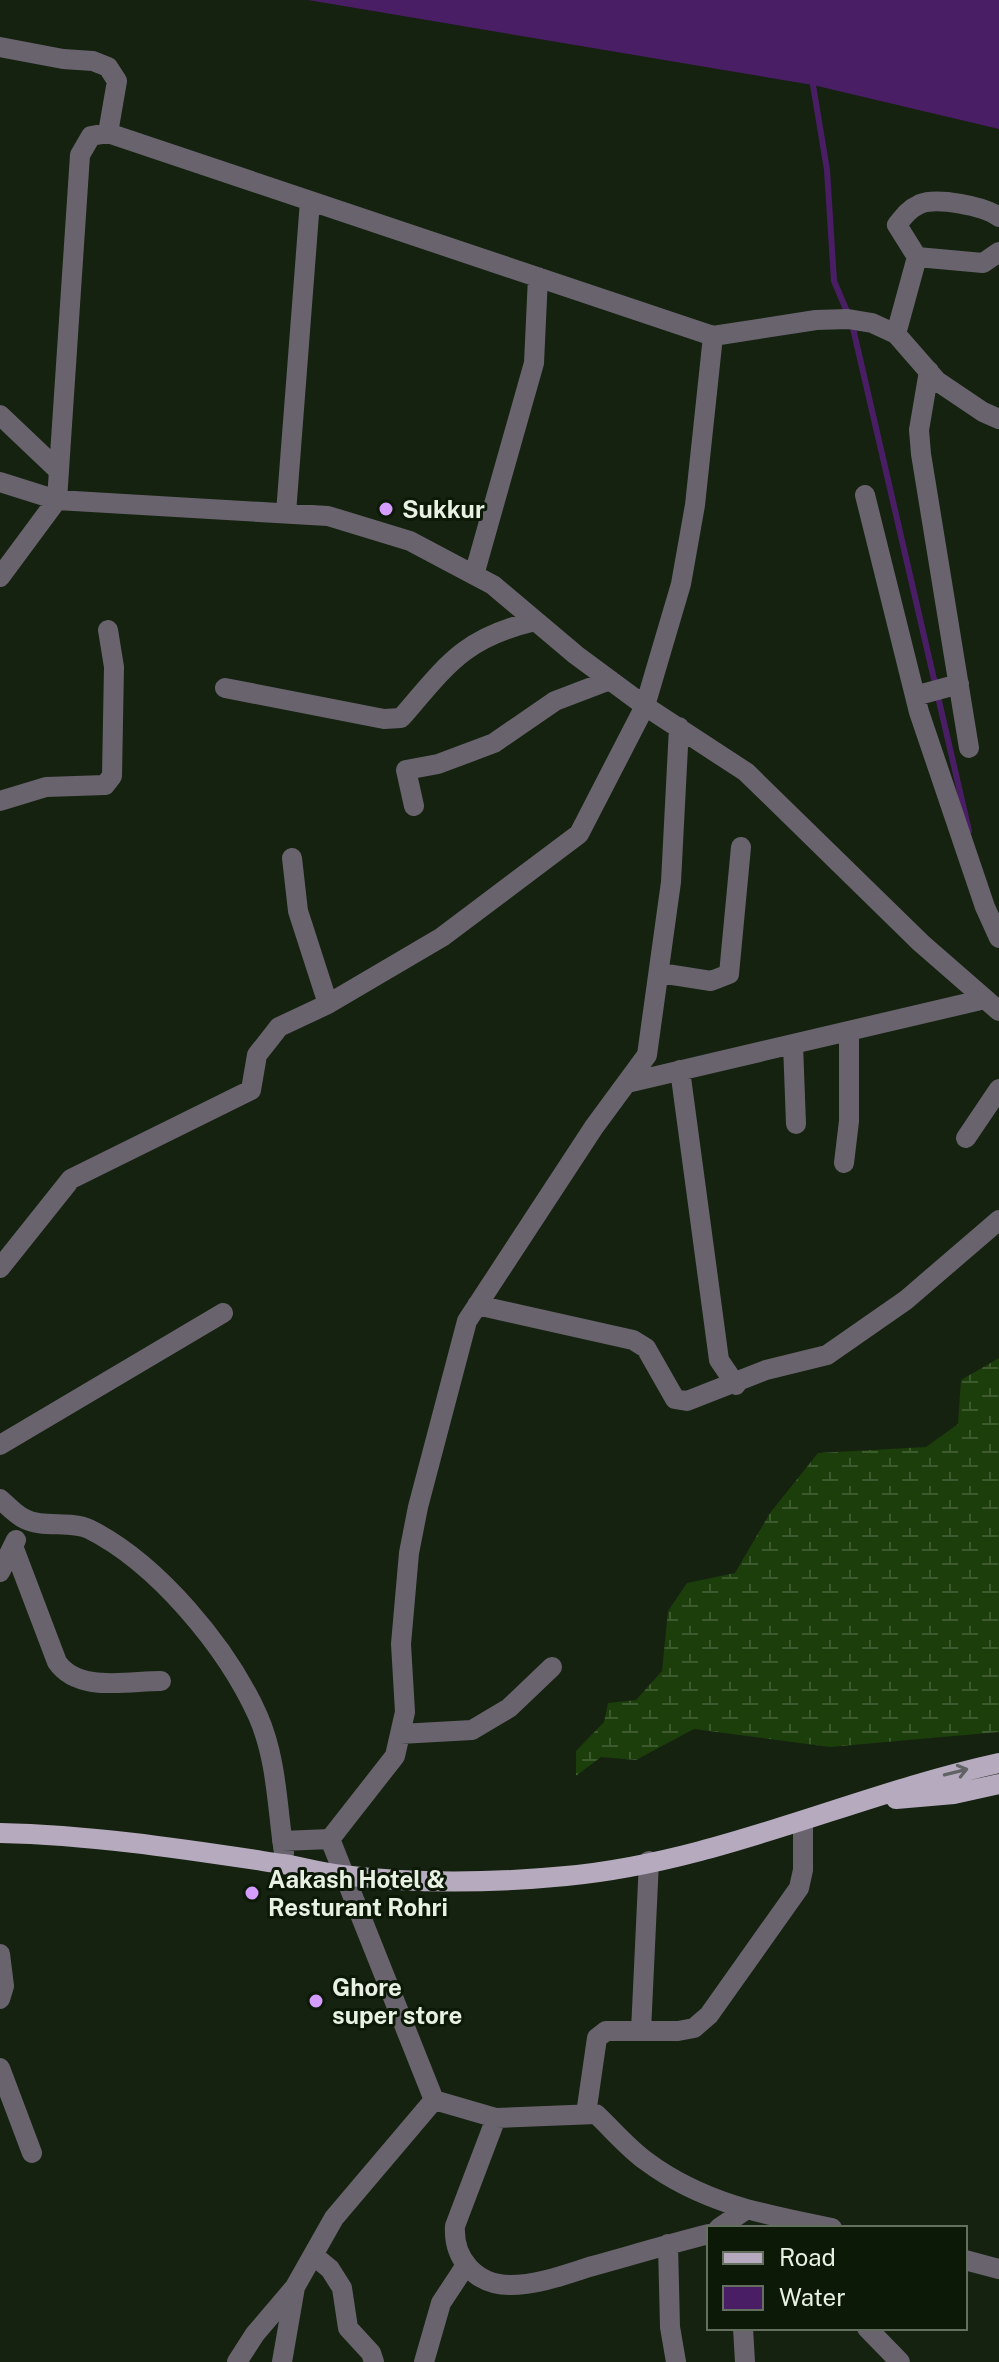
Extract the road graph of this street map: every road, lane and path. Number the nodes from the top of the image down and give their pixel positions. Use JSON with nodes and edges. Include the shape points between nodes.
{"nodes":[{"id":1,"x":0,"y":47,"type":"edge"},
{"id":2,"x":108,"y":133,"type":"junction"},
{"id":3,"x":310,"y":201,"type":"junction"},
{"id":4,"x":999,"y":217,"type":"edge"},
{"id":5,"x":999,"y":252,"type":"edge"},
{"id":6,"x":917,"y":257,"type":"junction"},
{"id":7,"x":538,"y":277,"type":"junction"},
{"id":8,"x":896,"y":334,"type":"junction"},
{"id":9,"x":713,"y":336,"type":"junction"},
{"id":10,"x":929,"y":371,"type":"junction"},
{"id":11,"x":0,"y":415,"type":"edge"},
{"id":12,"x":999,"y":419,"type":"edge"},
{"id":13,"x":59,"y":471,"type":"junction"},
{"id":14,"x":0,"y":482,"type":"edge"},
{"id":15,"x":865,"y":495,"type":"dead end"},
{"id":16,"x":57,"y":500,"type":"junction"},
{"id":17,"x":286,"y":513,"type":"junction"},
{"id":18,"x":474,"y":575,"type":"junction"},
{"id":19,"x":0,"y":577,"type":"edge"},
{"id":20,"x":535,"y":621,"type":"junction"},
{"id":21,"x":108,"y":630,"type":"dead end"},
{"id":22,"x":610,"y":680,"type":"junction"},
{"id":23,"x":954,"y":686,"type":"junction"},
{"id":24,"x":225,"y":688,"type":"dead end"},
{"id":25,"x":920,"y":695,"type":"junction"},
{"id":26,"x":645,"y":706,"type":"junction"},
{"id":27,"x":679,"y":727,"type":"junction"},
{"id":28,"x":969,"y":748,"type":"dead end"},
{"id":29,"x":0,"y":801,"type":"edge"},
{"id":30,"x":414,"y":806,"type":"dead end"},
{"id":31,"x":741,"y":847,"type":"dead end"},
{"id":32,"x":292,"y":858,"type":"dead end"},
{"id":33,"x":999,"y":938,"type":"edge"},
{"id":34,"x":660,"y":973,"type":"junction"},
{"id":35,"x":328,"y":1004,"type":"junction"},
{"id":36,"x":992,"y":1005,"type":"edge"},
{"id":37,"x":849,"y":1031,"type":"junction"},
{"id":38,"x":793,"y":1044,"type":"junction"},
{"id":39,"x":680,"y":1070,"type":"junction"},
{"id":40,"x":627,"y":1083,"type":"junction"},
{"id":41,"x":999,"y":1089,"type":"edge"},
{"id":42,"x":796,"y":1124,"type":"dead end"},
{"id":43,"x":966,"y":1138,"type":"dead end"},
{"id":44,"x":844,"y":1163,"type":"dead end"},
{"id":45,"x":999,"y":1220,"type":"edge"},
{"id":46,"x":0,"y":1268,"type":"edge"},
{"id":47,"x":477,"y":1305,"type":"junction"},
{"id":48,"x":223,"y":1313,"type":"dead end"},
{"id":49,"x":736,"y":1385,"type":"junction"},
{"id":50,"x":0,"y":1445,"type":"edge"},
{"id":51,"x":0,"y":1479,"type":"edge"},
{"id":52,"x":1,"y":1500,"type":"edge"},
{"id":53,"x":25,"y":1520,"type":"junction"},
{"id":54,"x":13,"y":1546,"type":"junction"},
{"id":55,"x":0,"y":1572,"type":"edge"},
{"id":56,"x":552,"y":1667,"type":"dead end"},
{"id":57,"x":161,"y":1681,"type":"dead end"},
{"id":58,"x":400,"y":1734,"type":"junction"},
{"id":59,"x":999,"y":1763,"type":"edge"},
{"id":60,"x":999,"y":1784,"type":"edge"},
{"id":61,"x":860,"y":1803,"type":"junction"},
{"id":62,"x":803,"y":1822,"type":"junction"},
{"id":63,"x":0,"y":1833,"type":"edge"},
{"id":64,"x":330,"y":1839,"type":"junction"},
{"id":65,"x":282,"y":1841,"type":"junction"},
{"id":66,"x":649,"y":1861,"type":"junction"},
{"id":67,"x":286,"y":1865,"type":"junction"},
{"id":68,"x":342,"y":1876,"type":"junction"},
{"id":69,"x":0,"y":1954,"type":"edge"},
{"id":70,"x":0,"y":1999,"type":"edge"},
{"id":71,"x":641,"y":2031,"type":"junction"},
{"id":72,"x":0,"y":2068,"type":"edge"},
{"id":73,"x":434,"y":2100,"type":"junction"},
{"id":74,"x":586,"y":2114,"type":"junction"},
{"id":75,"x":496,"y":2118,"type":"junction"},
{"id":76,"x":32,"y":2153,"type":"dead end"},
{"id":77,"x":736,"y":2219,"type":"edge"},
{"id":78,"x":759,"y":2226,"type":"edge"},
{"id":79,"x":811,"y":2226,"type":"edge"},
{"id":80,"x":707,"y":2234,"type":"edge"},
{"id":81,"x":668,"y":2244,"type":"junction"},
{"id":82,"x":313,"y":2255,"type":"junction"},
{"id":83,"x":967,"y":2261,"type":"edge"},
{"id":84,"x":466,"y":2265,"type":"junction"},
{"id":85,"x":999,"y":2269,"type":"edge"},
{"id":86,"x":295,"y":2287,"type":"junction"},
{"id":87,"x":743,"y":2330,"type":"edge"},
{"id":88,"x":869,"y":2330,"type":"edge"},
{"id":89,"x":237,"y":2362,"type":"edge"},
{"id":90,"x":282,"y":2362,"type":"edge"},
{"id":91,"x":374,"y":2362,"type":"edge"},
{"id":92,"x":424,"y":2362,"type":"edge"},
{"id":93,"x":676,"y":2362,"type":"edge"},
{"id":94,"x":745,"y":2362,"type":"edge"},
{"id":95,"x":900,"y":2362,"type":"edge"}],
"edges":[{"from":1,"to":2,"type":"street","via":[[108,67],[117,81]]},
{"from":2,"to":3,"type":"street"},
{"from":2,"to":13,"type":"street","via":[[91,136],[80,155]]},
{"from":3,"to":7,"type":"street"},
{"from":3,"to":17,"type":"street"},
{"from":4,"to":6,"type":"street","via":[[976,206],[924,202],[908,210],[897,225]]},
{"from":5,"to":6,"type":"street","via":[[983,263]]},
{"from":6,"to":8,"type":"street"},
{"from":7,"to":9,"type":"street"},
{"from":7,"to":18,"type":"street","via":[[534,363]]},
{"from":8,"to":9,"type":"street","via":[[848,319]]},
{"from":8,"to":10,"type":"street"},
{"from":9,"to":26,"type":"street","via":[[681,584]]},
{"from":10,"to":12,"type":"street"},
{"from":10,"to":23,"type":"street","via":[[919,430]]},
{"from":11,"to":13,"type":"street"},
{"from":13,"to":16,"type":"street"},
{"from":14,"to":16,"type":"street"},
{"from":15,"to":25,"type":"street"},
{"from":16,"to":17,"type":"street"},
{"from":16,"to":19,"type":"street"},
{"from":17,"to":18,"type":"street","via":[[328,516],[410,541]]},
{"from":18,"to":20,"type":"street"},
{"from":20,"to":22,"type":"street"},
{"from":20,"to":24,"type":"street","via":[[498,629],[465,647],[401,718]]},
{"from":21,"to":29,"type":"street","via":[[114,667],[112,776],[105,785],[46,787]]},
{"from":22,"to":26,"type":"street"},
{"from":22,"to":30,"type":"street","via":[[555,701],[494,743],[406,770]]},
{"from":23,"to":25,"type":"street"},
{"from":23,"to":28,"type":"street"},
{"from":25,"to":33,"type":"street"},
{"from":26,"to":27,"type":"street"},
{"from":26,"to":35,"type":"street","via":[[579,834],[442,937]]},
{"from":27,"to":34,"type":"street"},
{"from":27,"to":36,"type":"street","via":[[746,772]]},
{"from":31,"to":34,"type":"street","via":[[729,974],[711,981]]},
{"from":32,"to":35,"type":"street","via":[[298,911]]},
{"from":34,"to":40,"type":"street","via":[[647,1055]]},
{"from":35,"to":46,"type":"street","via":[[279,1027],[257,1055],[251,1090],[71,1179]]},
{"from":36,"to":37,"type":"street"},
{"from":37,"to":38,"type":"street"},
{"from":37,"to":44,"type":"street"},
{"from":38,"to":39,"type":"street"},
{"from":38,"to":42,"type":"street"},
{"from":39,"to":40,"type":"street"},
{"from":39,"to":49,"type":"street","via":[[719,1360]]},
{"from":40,"to":47,"type":"street"},
{"from":41,"to":43,"type":"street"},
{"from":45,"to":49,"type":"street","via":[[906,1300],[827,1355],[766,1370]]},
{"from":47,"to":49,"type":"street","via":[[633,1340],[646,1348],[675,1399],[687,1401]]},
{"from":47,"to":58,"type":"street","via":[[467,1321],[415,1520],[401,1644],[405,1712]]},
{"from":48,"to":50,"type":"street"},
{"from":51,"to":52,"type":"street"},
{"from":52,"to":53,"type":"street"},
{"from":53,"to":54,"type":"street"},
{"from":53,"to":65,"type":"street","via":[[86,1527],[126,1553],[197,1618],[258,1717],[275,1775]]},
{"from":54,"to":55,"type":"street"},
{"from":54,"to":57,"type":"street","via":[[66,1676],[84,1681]]},
{"from":56,"to":58,"type":"street","via":[[509,1708],[472,1730]]},
{"from":58,"to":64,"type":"street","via":[[395,1756]]},
{"from":61,"to":59,"type":"main road","one_way":true,"via":[[949,1773]]},
{"from":60,"to":61,"type":"main road"},
{"from":61,"to":62,"type":"main road"},
{"from":62,"to":66,"type":"main road"},
{"from":62,"to":71,"type":"street","via":[[799,1888],[709,2015],[694,2028]]},
{"from":63,"to":67,"type":"main road","via":[[57,1835]]},
{"from":64,"to":65,"type":"street"},
{"from":64,"to":68,"type":"street"},
{"from":65,"to":67,"type":"street"},
{"from":66,"to":68,"type":"main road","via":[[568,1876],[444,1881]]},
{"from":66,"to":71,"type":"street"},
{"from":67,"to":68,"type":"main road"},
{"from":68,"to":73,"type":"street"},
{"from":69,"to":70,"type":"street"},
{"from":71,"to":74,"type":"street","via":[[606,2031],[597,2038]]},
{"from":72,"to":76,"type":"street"},
{"from":73,"to":75,"type":"street"},
{"from":73,"to":82,"type":"street","via":[[334,2218]]},
{"from":74,"to":75,"type":"street"},
{"from":74,"to":77,"type":"street","via":[[596,2114],[643,2160]]},
{"from":75,"to":84,"type":"street","via":[[455,2226],[454,2242]]},
{"from":77,"to":78,"type":"street"},
{"from":77,"to":79,"type":"street"},
{"from":80,"to":81,"type":"street"},
{"from":81,"to":84,"type":"street","via":[[541,2282],[508,2286],[476,2276]]},
{"from":81,"to":93,"type":"street"},
{"from":82,"to":86,"type":"street"},
{"from":82,"to":91,"type":"street","via":[[342,2288],[348,2328]]},
{"from":83,"to":85,"type":"street"},
{"from":84,"to":92,"type":"street","via":[[441,2303]]},
{"from":86,"to":89,"type":"street"},
{"from":86,"to":90,"type":"street"},
{"from":87,"to":94,"type":"street"},
{"from":88,"to":95,"type":"street"}]}
